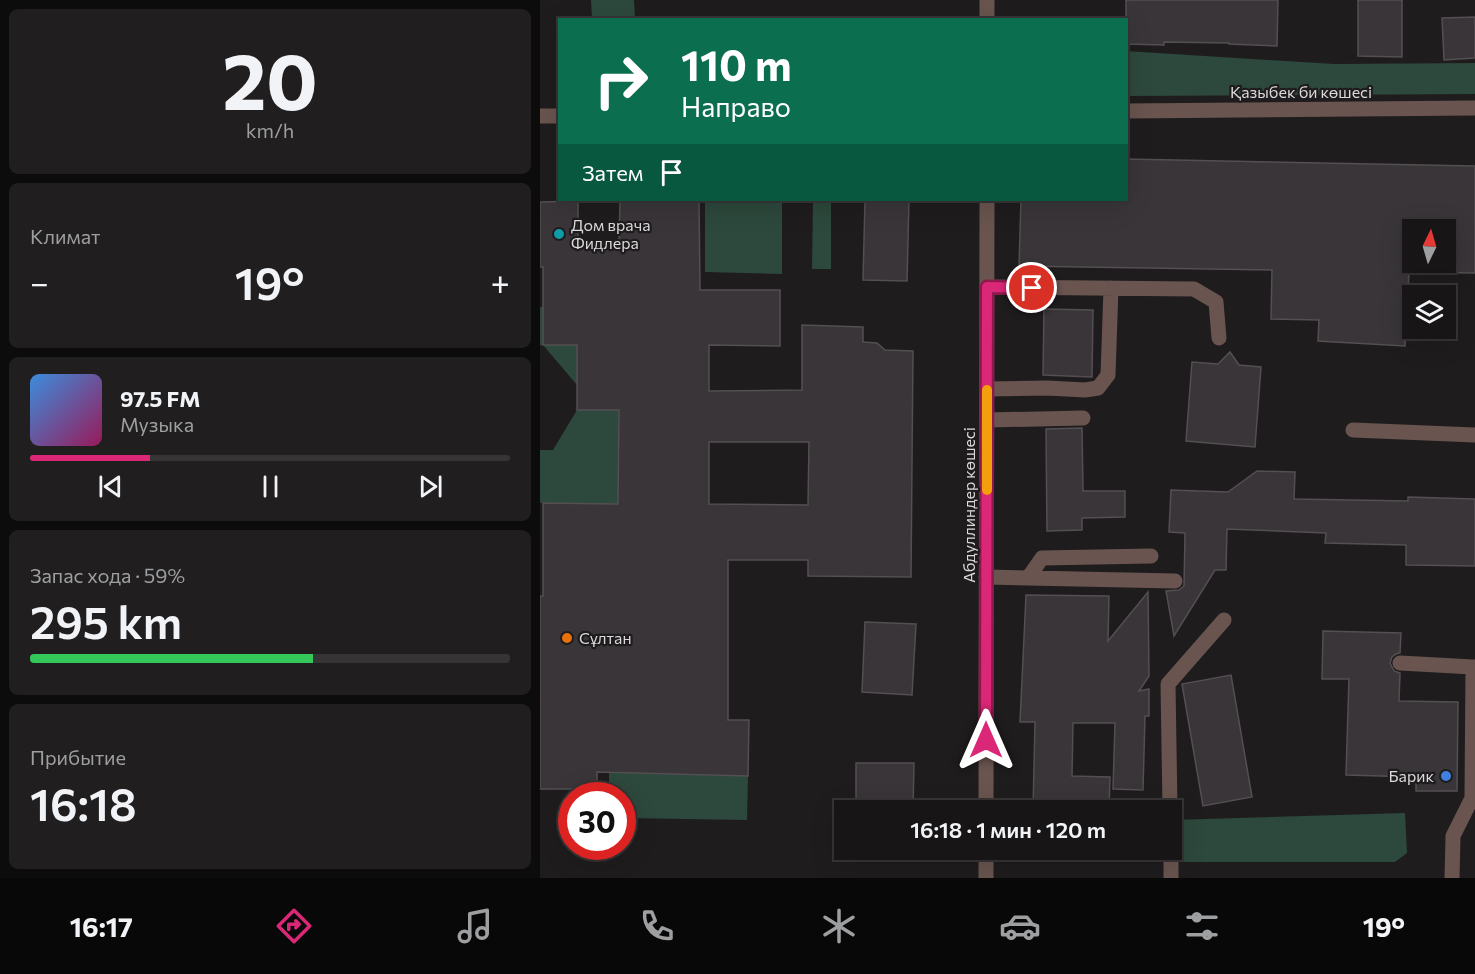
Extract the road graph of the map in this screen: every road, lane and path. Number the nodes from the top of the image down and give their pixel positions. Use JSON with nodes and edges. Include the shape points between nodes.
{"nodes":[{"id":1,"x":987,"y":0,"type":"edge"},
{"id":2,"x":987,"y":18,"type":"edge"},
{"id":3,"x":1475,"y":108,"type":"edge"},
{"id":4,"x":1128,"y":111,"type":"edge"},
{"id":5,"x":540,"y":116,"type":"edge"},
{"id":6,"x":558,"y":116,"type":"edge"},
{"id":7,"x":987,"y":201,"type":"edge"},
{"id":8,"x":987,"y":287,"type":"junction"},
{"id":9,"x":1111,"y":288,"type":"junction"},
{"id":10,"x":1219,"y":338,"type":"dead end"},
{"id":11,"x":987,"y":389,"type":"junction"},
{"id":12,"x":1083,"y":418,"type":"dead end"},
{"id":13,"x":987,"y":420,"type":"junction"},
{"id":14,"x":1353,"y":430,"type":"dead end"},
{"id":15,"x":1475,"y":435,"type":"edge"},
{"id":16,"x":1151,"y":556,"type":"dead end"},
{"id":17,"x":986,"y":577,"type":"junction"},
{"id":18,"x":1028,"y":578,"type":"junction"},
{"id":19,"x":1175,"y":581,"type":"dead end"},
{"id":20,"x":1224,"y":620,"type":"dead end"},
{"id":21,"x":1400,"y":663,"type":"dead end"},
{"id":22,"x":1474,"y":667,"type":"edge"},
{"id":23,"x":986,"y":800,"type":"edge"},
{"id":24,"x":1170,"y":800,"type":"edge"},
{"id":25,"x":986,"y":860,"type":"edge"},
{"id":26,"x":1171,"y":860,"type":"edge"},
{"id":27,"x":986,"y":878,"type":"edge"},
{"id":28,"x":1171,"y":878,"type":"edge"},
{"id":29,"x":1452,"y":878,"type":"edge"}],
"edges":[{"from":1,"to":2,"type":"street"},
{"from":3,"to":4,"type":"street","name":"Қазыбек би көшесі"},
{"from":5,"to":6,"type":"street"},
{"from":7,"to":8,"type":"street","name":"Абдуллиндер көшесі"},
{"from":8,"to":9,"type":"street"},
{"from":8,"to":11,"type":"street","name":"Абдуллиндер көшесі"},
{"from":9,"to":10,"type":"street","via":[[1194,289],[1216,302]]},
{"from":9,"to":11,"type":"street","via":[[1108,375],[1098,388]]},
{"from":11,"to":13,"type":"street","name":"Абдуллиндер көшесі"},
{"from":12,"to":13,"type":"street"},
{"from":13,"to":17,"type":"street","name":"Абдуллиндер көшесі"},
{"from":14,"to":15,"type":"street"},
{"from":16,"to":18,"type":"street","via":[[1042,558]]},
{"from":17,"to":18,"type":"street"},
{"from":17,"to":23,"type":"street","name":"Абдуллиндер көшесі"},
{"from":18,"to":19,"type":"street"},
{"from":20,"to":24,"type":"street","via":[[1168,684]]},
{"from":21,"to":22,"type":"street"},
{"from":22,"to":29,"type":"street","via":[[1472,798],[1453,836]]},
{"from":25,"to":27,"type":"street"},
{"from":26,"to":28,"type":"street"}]}
